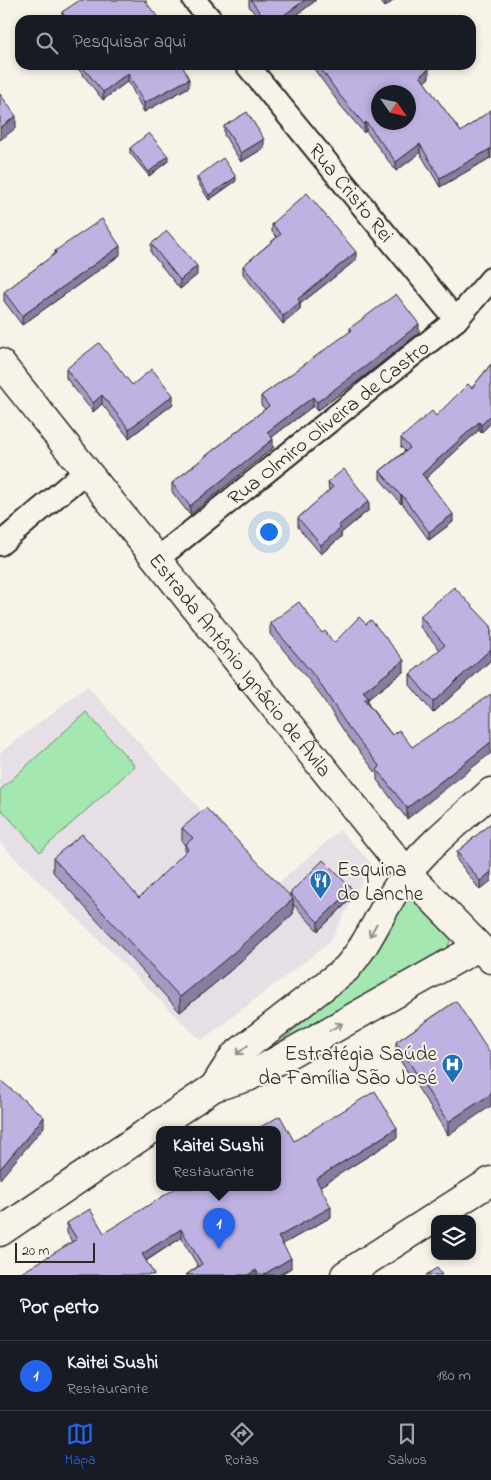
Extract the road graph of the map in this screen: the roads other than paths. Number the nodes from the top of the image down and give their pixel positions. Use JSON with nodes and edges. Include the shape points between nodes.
{"nodes":[{"id":1,"x":194,"y":0,"type":"edge"},
{"id":2,"x":206,"y":15,"type":"edge"},
{"id":3,"x":251,"y":70,"type":"edge"},
{"id":4,"x":491,"y":279,"type":"edge"},
{"id":5,"x":456,"y":320,"type":"junction"},
{"id":6,"x":0,"y":363,"type":"edge"},
{"id":7,"x":86,"y":471,"type":"junction"},
{"id":8,"x":0,"y":544,"type":"edge"},
{"id":9,"x":157,"y":560,"type":"junction"},
{"id":10,"x":491,"y":792,"type":"edge"},
{"id":11,"x":407,"y":872,"type":"junction"},
{"id":12,"x":484,"y":953,"type":"edge"},
{"id":13,"x":214,"y":1087,"type":"junction"},
{"id":14,"x":156,"y":1126,"type":"edge"},
{"id":15,"x":156,"y":1126,"type":"edge"},
{"id":16,"x":491,"y":1181,"type":"edge"},
{"id":17,"x":0,"y":1232,"type":"edge"},
{"id":18,"x":345,"y":1275,"type":"edge"}],
"edges":[{"from":1,"to":2,"type":"street"},
{"from":3,"to":5,"type":"street","name":"Rua Cristo Rei"},
{"from":4,"to":5,"type":"street","name":"Rua Olmiro Oliveira de Castro"},
{"from":5,"to":9,"type":"street","name":"Rua Olmiro Oliveira de Castro"},
{"from":6,"to":7,"type":"street","name":"Estrada Antônio Ignácio de Ávila"},
{"from":7,"to":8,"type":"street"},
{"from":7,"to":9,"type":"street","name":"Estrada Antônio Ignácio de Ávila"},
{"from":9,"to":11,"type":"street","name":"Estrada Antônio Ignácio de Ávila"},
{"from":10,"to":11,"type":"street"},
{"from":11,"to":12,"type":"street","name":"Estrada Antônio Ignácio de Ávila"},
{"from":11,"to":13,"type":"street","one_way":true,"via":[[358,957],[346,970],[234,1056]]},
{"from":13,"to":12,"type":"street","one_way":true,"via":[[248,1077]]},
{"from":13,"to":14,"type":"street"},
{"from":15,"to":17,"type":"street"},
{"from":16,"to":18,"type":"street"}]}
